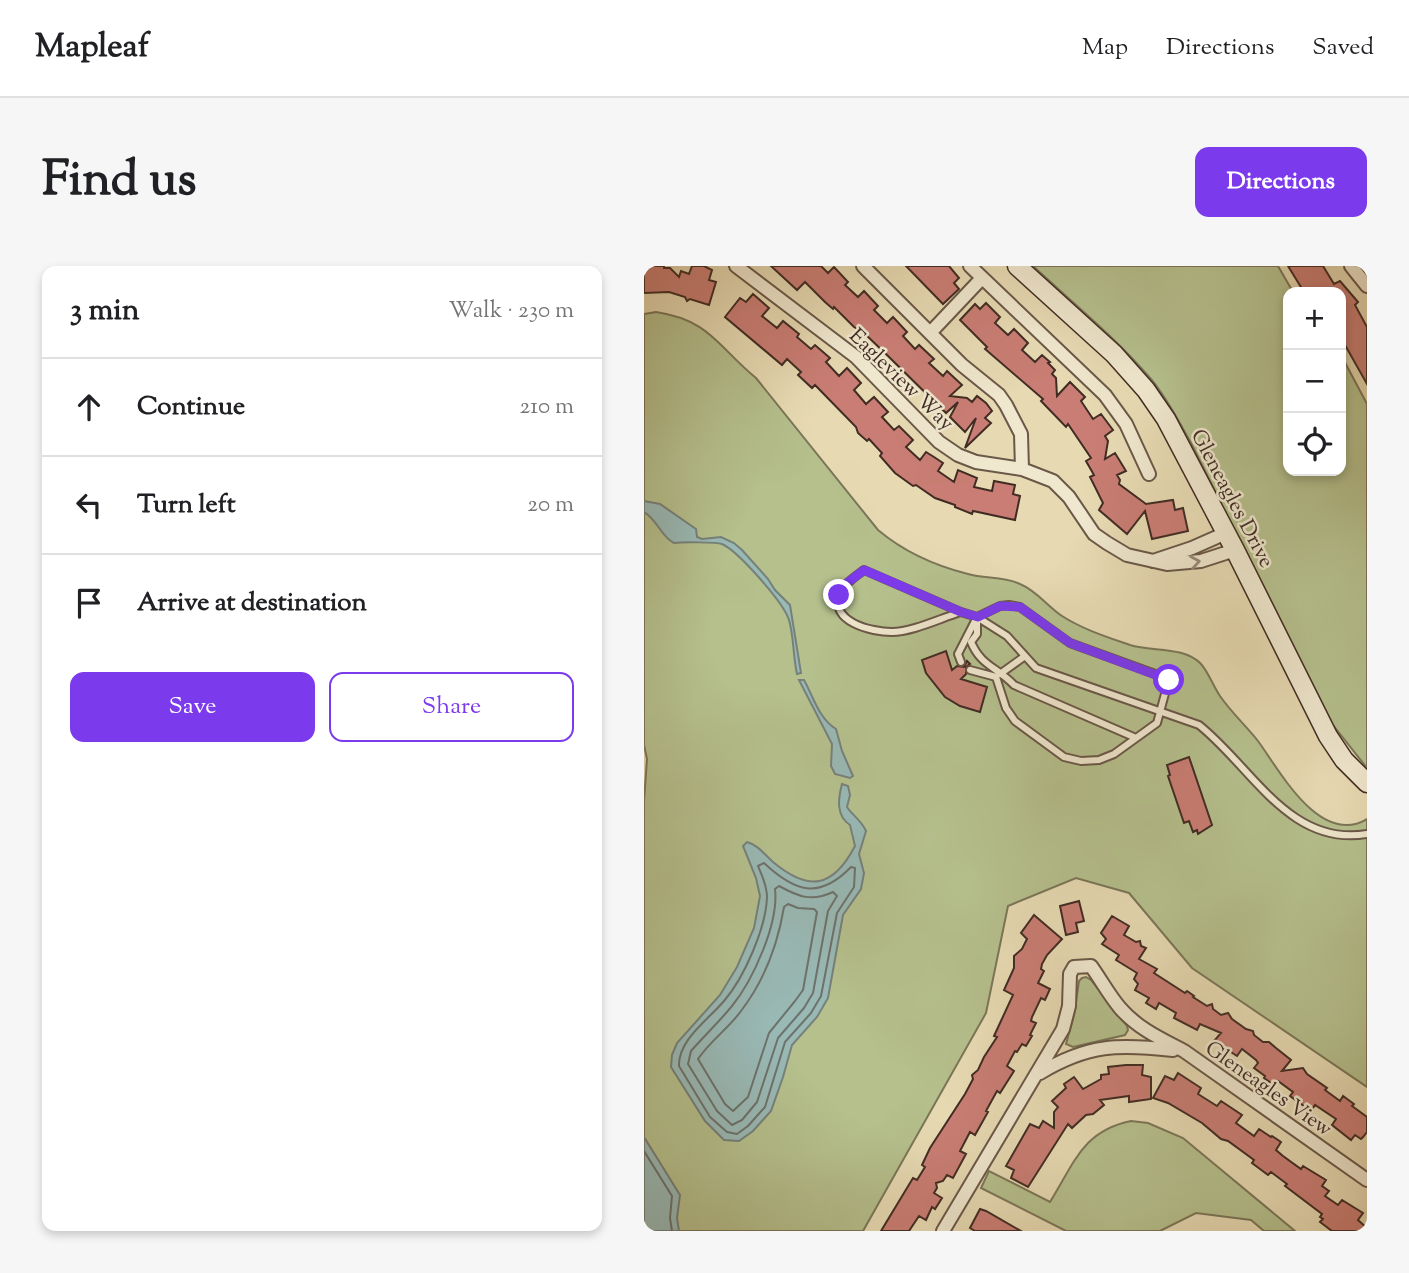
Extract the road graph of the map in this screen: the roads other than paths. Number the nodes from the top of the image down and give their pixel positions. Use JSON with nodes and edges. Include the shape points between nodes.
{"nodes":[{"id":1,"x":736,"y":266,"type":"edge"},
{"id":2,"x":863,"y":266,"type":"edge"},
{"id":3,"x":970,"y":266,"type":"edge"},
{"id":4,"x":1017,"y":266,"type":"edge"},
{"id":5,"x":1351,"y":266,"type":"edge"},
{"id":6,"x":982,"y":278,"type":"junction"},
{"id":7,"x":1367,"y":286,"type":"edge"},
{"id":8,"x":930,"y":333,"type":"junction"},
{"id":9,"x":1022,"y":470,"type":"junction"},
{"id":10,"x":1149,"y":474,"type":"dead end"},
{"id":11,"x":1226,"y":533,"type":"junction"},
{"id":12,"x":1235,"y":550,"type":"junction"},
{"id":13,"x":1153,"y":561,"type":"junction"},
{"id":14,"x":961,"y":612,"type":"junction"},
{"id":15,"x":978,"y":617,"type":"junction"},
{"id":16,"x":1025,"y":656,"type":"junction"},
{"id":17,"x":961,"y":662,"type":"dead end"},
{"id":18,"x":970,"y":670,"type":"dead end"},
{"id":19,"x":999,"y":675,"type":"junction"},
{"id":20,"x":1160,"y":711,"type":"junction"},
{"id":21,"x":1136,"y":738,"type":"junction"},
{"id":22,"x":1367,"y":783,"type":"edge"},
{"id":23,"x":1367,"y":834,"type":"edge"},
{"id":24,"x":1184,"y":1051,"type":"junction"},
{"id":25,"x":1038,"y":1075,"type":"junction"},
{"id":26,"x":1367,"y":1180,"type":"edge"},
{"id":27,"x":943,"y":1231,"type":"edge"}],
"edges":[{"from":1,"to":9,"type":"street","name":"Eagleview Way","via":[[856,357],[948,449],[976,462]]},
{"from":2,"to":8,"type":"street"},
{"from":3,"to":6,"type":"street"},
{"from":4,"to":11,"type":"street","name":"Gleneagles Drive","via":[[1114,354],[1146,390]]},
{"from":5,"to":7,"type":"street"},
{"from":6,"to":8,"type":"street"},
{"from":6,"to":10,"type":"street","via":[[1105,395],[1131,433]]},
{"from":8,"to":9,"type":"street","via":[[1006,405],[1021,434]]},
{"from":9,"to":13,"type":"street","name":"Eagleview Way","via":[[1063,489],[1085,524],[1107,543],[1127,555]]},
{"from":11,"to":12,"type":"street","name":"Gleneagles Drive"},
{"from":11,"to":13,"type":"street"},
{"from":13,"to":12,"type":"street","name":"Eagleview Way","one_way":true,"via":[[1190,563]]},
{"from":12,"to":22,"type":"street","name":"Gleneagles Drive","via":[[1328,736]]},
{"from":14,"to":14,"type":"lane","via":[[864,570],[839,595],[845,619],[876,631],[905,631]]},
{"from":14,"to":15,"type":"lane"},
{"from":15,"to":16,"type":"lane","via":[[1007,636]]},
{"from":15,"to":17,"type":"lane","via":[[960,647]]},
{"from":15,"to":19,"type":"lane","via":[[977,634],[971,642],[981,660]]},
{"from":15,"to":20,"type":"lane","via":[[1000,606],[1020,607],[1070,643],[1169,680]]},
{"from":16,"to":19,"type":"lane"},
{"from":16,"to":20,"type":"lane","via":[[1036,668]]},
{"from":18,"to":19,"type":"lane"},
{"from":19,"to":21,"type":"lane"},
{"from":19,"to":21,"type":"lane","via":[[1006,708],[1015,721],[1064,757],[1099,760]]},
{"from":20,"to":21,"type":"lane","via":[[1157,723]]},
{"from":20,"to":23,"type":"lane","via":[[1199,725],[1216,738],[1299,822],[1339,836]]},
{"from":24,"to":25,"type":"street","name":"Gleneagles View","via":[[1096,1048],[1064,1059]]},
{"from":24,"to":25,"type":"street","name":"Gleneagles View","via":[[1137,1024],[1091,966],[1079,965],[1070,974],[1063,1029]]},
{"from":24,"to":26,"type":"street","name":"Gleneagles View"},
{"from":25,"to":27,"type":"street","name":"Gleneagles View"}]}
